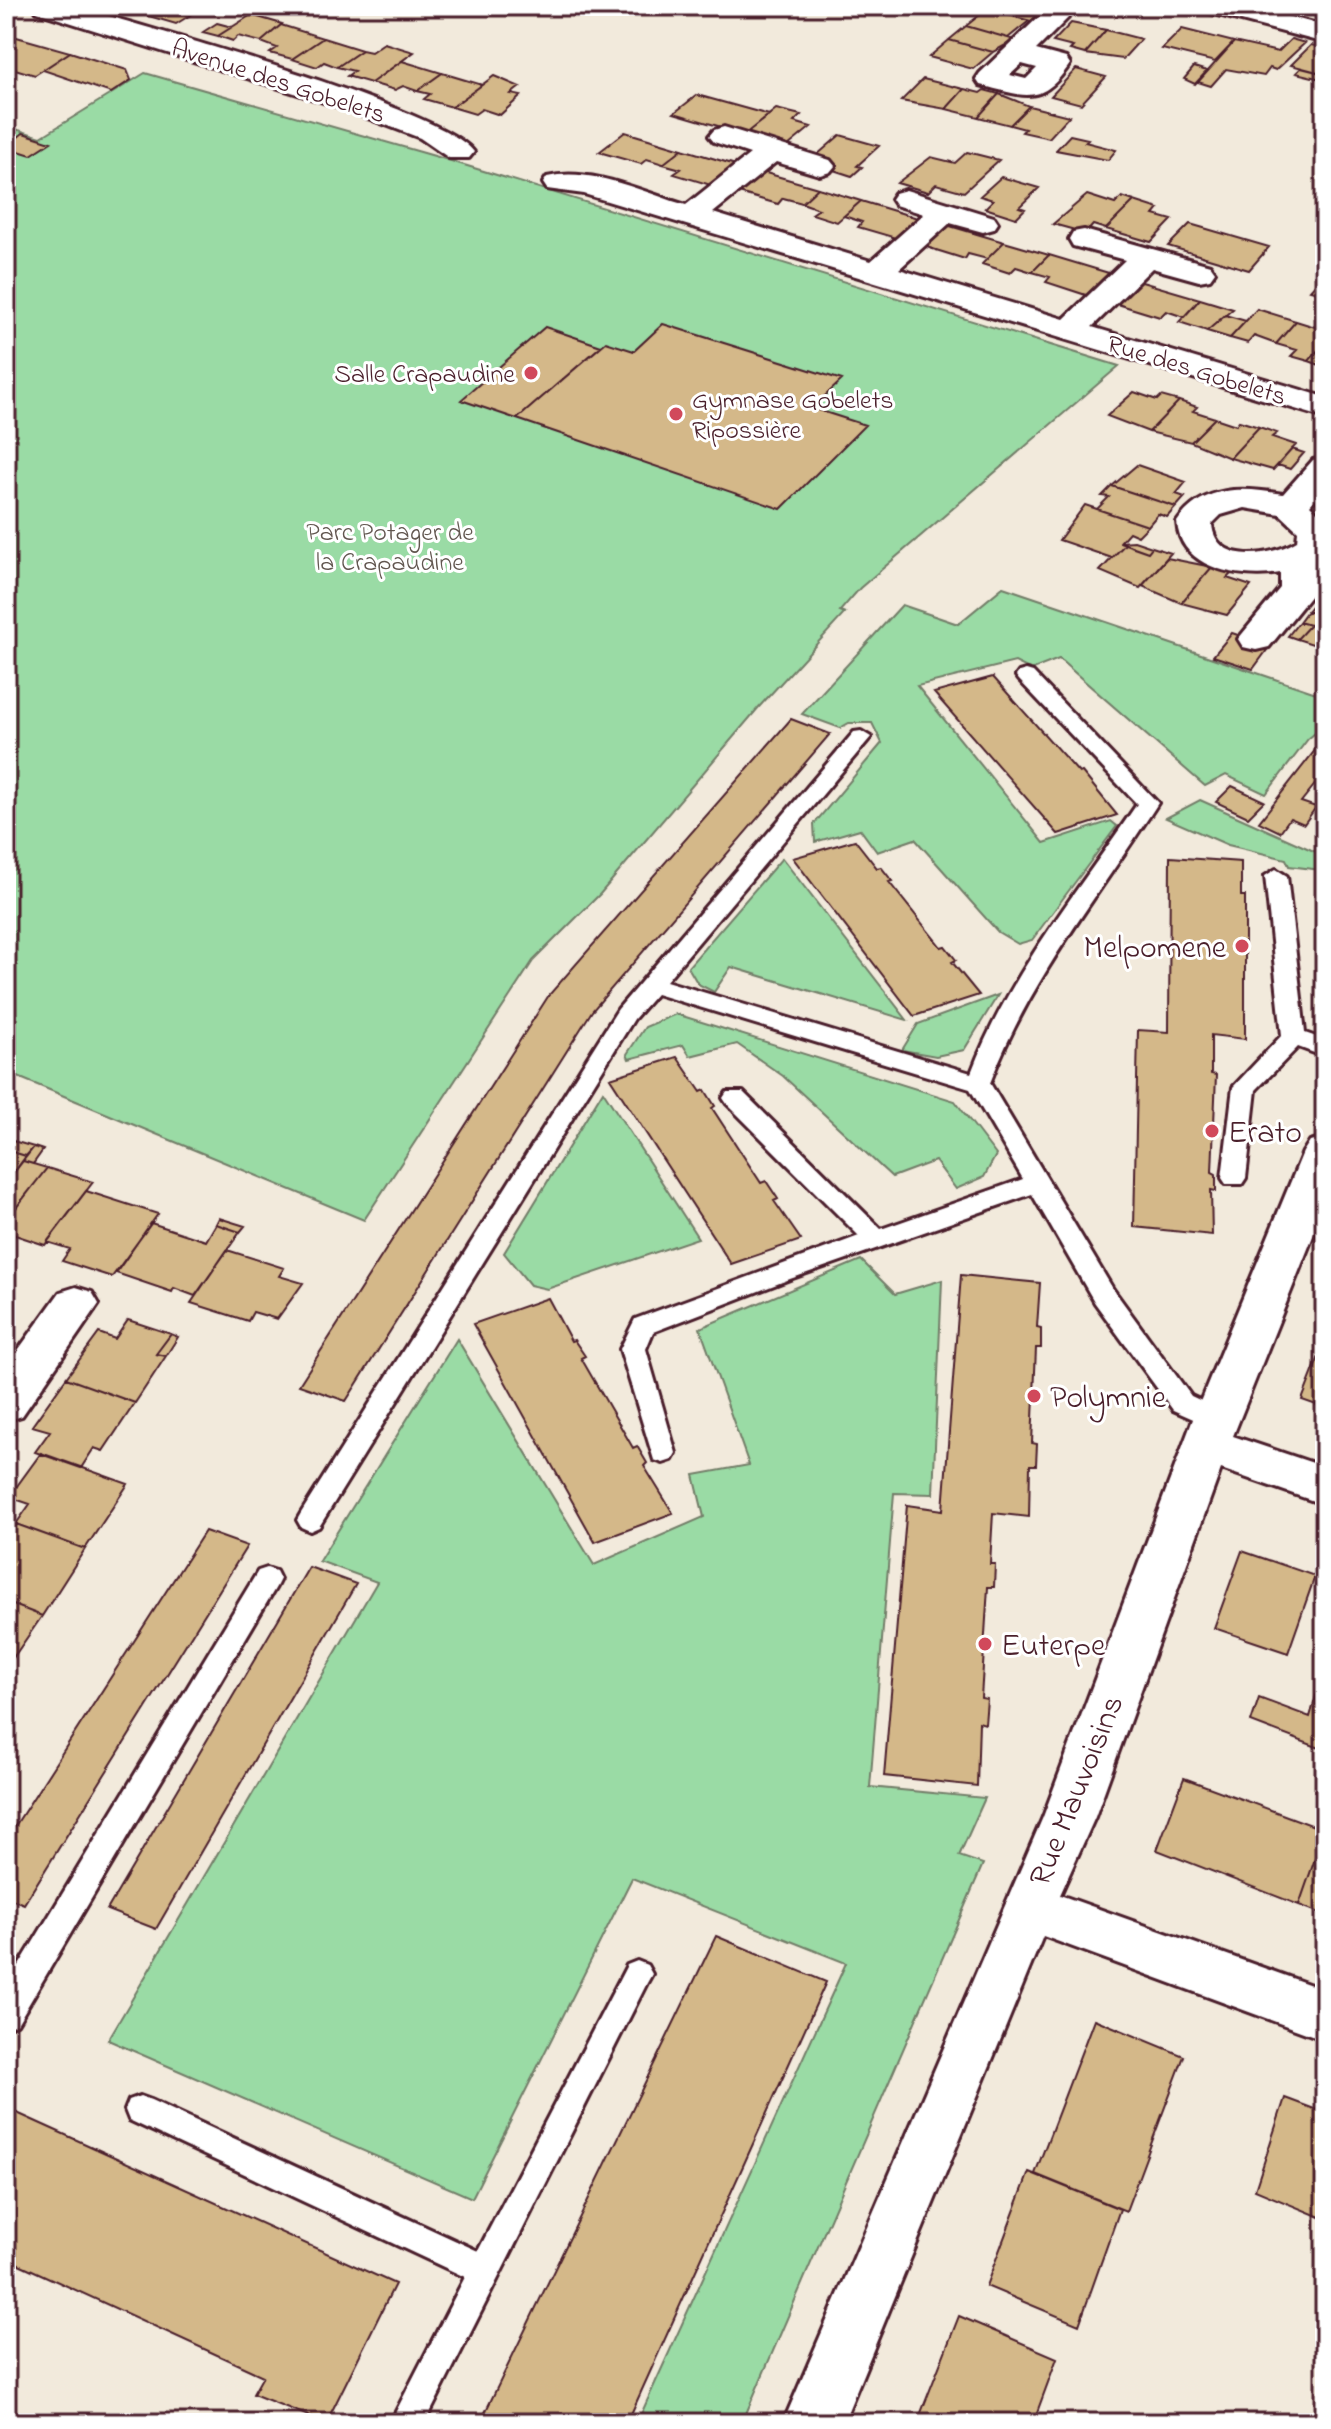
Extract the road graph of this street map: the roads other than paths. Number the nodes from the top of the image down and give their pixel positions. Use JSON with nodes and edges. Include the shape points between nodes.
{"nodes":[{"id":1,"x":47,"y":6,"type":"edge"},
{"id":2,"x":136,"y":6,"type":"edge"},
{"id":3,"x":1066,"y":6,"type":"edge"},
{"id":4,"x":1217,"y":6,"type":"edge"},
{"id":5,"x":108,"y":24,"type":"junction"},
{"id":6,"x":1325,"y":35,"type":"edge"},
{"id":7,"x":1017,"y":54,"type":"dead end"},
{"id":8,"x":724,"y":136,"type":"dead end"},
{"id":9,"x":459,"y":152,"type":"dead end"},
{"id":10,"x":770,"y":152,"type":"junction"},
{"id":11,"x":820,"y":166,"type":"dead end"},
{"id":12,"x":558,"y":183,"type":"dead end"},
{"id":13,"x":906,"y":199,"type":"dead end"},
{"id":14,"x":944,"y":212,"type":"junction"},
{"id":15,"x":691,"y":216,"type":"junction"},
{"id":16,"x":983,"y":223,"type":"dead end"},
{"id":17,"x":1084,"y":239,"type":"dead end"},
{"id":18,"x":1147,"y":256,"type":"junction"},
{"id":19,"x":877,"y":272,"type":"junction"},
{"id":20,"x":1199,"y":272,"type":"dead end"},
{"id":21,"x":1069,"y":332,"type":"junction"},
{"id":22,"x":1325,"y":408,"type":"edge"},
{"id":23,"x":1325,"y":467,"type":"edge"},
{"id":24,"x":1291,"y":506,"type":"junction"},
{"id":25,"x":1298,"y":561,"type":"junction"},
{"id":26,"x":1256,"y":639,"type":"dead end"},
{"id":27,"x":1026,"y":676,"type":"dead end"},
{"id":28,"x":861,"y":737,"type":"dead end"},
{"id":29,"x":1276,"y":876,"type":"dead end"},
{"id":30,"x":649,"y":984,"type":"junction"},
{"id":31,"x":1294,"y":1037,"type":"junction"},
{"id":32,"x":1325,"y":1049,"type":"edge"},
{"id":33,"x":978,"y":1083,"type":"junction"},
{"id":34,"x":735,"y":1098,"type":"dead end"},
{"id":35,"x":1325,"y":1152,"type":"edge"},
{"id":36,"x":1234,"y":1178,"type":"dead end"},
{"id":37,"x":1038,"y":1183,"type":"junction"},
{"id":38,"x":876,"y":1239,"type":"junction"},
{"id":39,"x":76,"y":1304,"type":"dead end"},
{"id":40,"x":6,"y":1403,"type":"edge"},
{"id":41,"x":1211,"y":1432,"type":"junction"},
{"id":42,"x":663,"y":1453,"type":"dead end"},
{"id":43,"x":1325,"y":1486,"type":"edge"},
{"id":44,"x":310,"y":1520,"type":"dead end"},
{"id":45,"x":267,"y":1579,"type":"dead end"},
{"id":46,"x":1028,"y":1907,"type":"junction"},
{"id":47,"x":637,"y":1974,"type":"dead end"},
{"id":48,"x":6,"y":2014,"type":"edge"},
{"id":49,"x":1325,"y":2015,"type":"edge"},
{"id":50,"x":140,"y":2110,"type":"dead end"},
{"id":51,"x":485,"y":2270,"type":"junction"},
{"id":52,"x":407,"y":2423,"type":"edge"},
{"id":53,"x":813,"y":2423,"type":"edge"}],
"edges":[{"from":1,"to":5,"type":"street","name":"Avenue des Gobelets"},
{"from":2,"to":5,"type":"street"},
{"from":3,"to":7,"type":"street"},
{"from":4,"to":6,"type":"street"},
{"from":5,"to":9,"type":"street","name":"Avenue des Gobelets","via":[[349,101],[430,132]]},
{"from":8,"to":10,"type":"street"},
{"from":10,"to":11,"type":"street"},
{"from":10,"to":15,"type":"street"},
{"from":12,"to":15,"type":"street","name":"Rue des Gobelets","via":[[586,185]]},
{"from":13,"to":14,"type":"street"},
{"from":14,"to":16,"type":"street"},
{"from":14,"to":19,"type":"street"},
{"from":15,"to":19,"type":"street","name":"Rue des Gobelets"},
{"from":17,"to":18,"type":"street"},
{"from":18,"to":20,"type":"street"},
{"from":18,"to":21,"type":"street","name":"Rue des Gobelets"},
{"from":19,"to":21,"type":"street","name":"Rue des Gobelets"},
{"from":21,"to":22,"type":"street","name":"Rue des Gobelets"},
{"from":23,"to":24,"type":"street"},
{"from":24,"to":25,"type":"street","via":[[1315,529],[1314,546]]},
{"from":24,"to":25,"type":"street","via":[[1244,497],[1217,501],[1193,520],[1192,533],[1215,557],[1238,565]]},
{"from":25,"to":26,"type":"street","via":[[1298,589]]},
{"from":27,"to":33,"type":"lane","via":[[1148,803],[1037,970],[989,1051]]},
{"from":28,"to":30,"type":"lane"},
{"from":29,"to":31,"type":"lane"},
{"from":30,"to":33,"type":"lane"},
{"from":30,"to":44,"type":"lane"},
{"from":31,"to":32,"type":"lane"},
{"from":31,"to":36,"type":"lane","via":[[1245,1087]]},
{"from":33,"to":37,"type":"lane"},
{"from":34,"to":38,"type":"lane"},
{"from":35,"to":41,"type":"street","name":"Rue Mauvoisins"},
{"from":37,"to":38,"type":"lane"},
{"from":37,"to":41,"type":"lane","via":[[1104,1296],[1182,1403]]},
{"from":38,"to":42,"type":"lane","via":[[644,1326],[633,1349]]},
{"from":39,"to":40,"type":"street"},
{"from":41,"to":43,"type":"street"},
{"from":41,"to":46,"type":"street","name":"Rue Mauvoisins","via":[[1069,1817]]},
{"from":45,"to":48,"type":"lane"},
{"from":46,"to":49,"type":"street"},
{"from":46,"to":53,"type":"street","name":"Rue Mauvoisins"},
{"from":47,"to":51,"type":"lane"},
{"from":50,"to":51,"type":"lane"},
{"from":51,"to":52,"type":"lane"}]}
